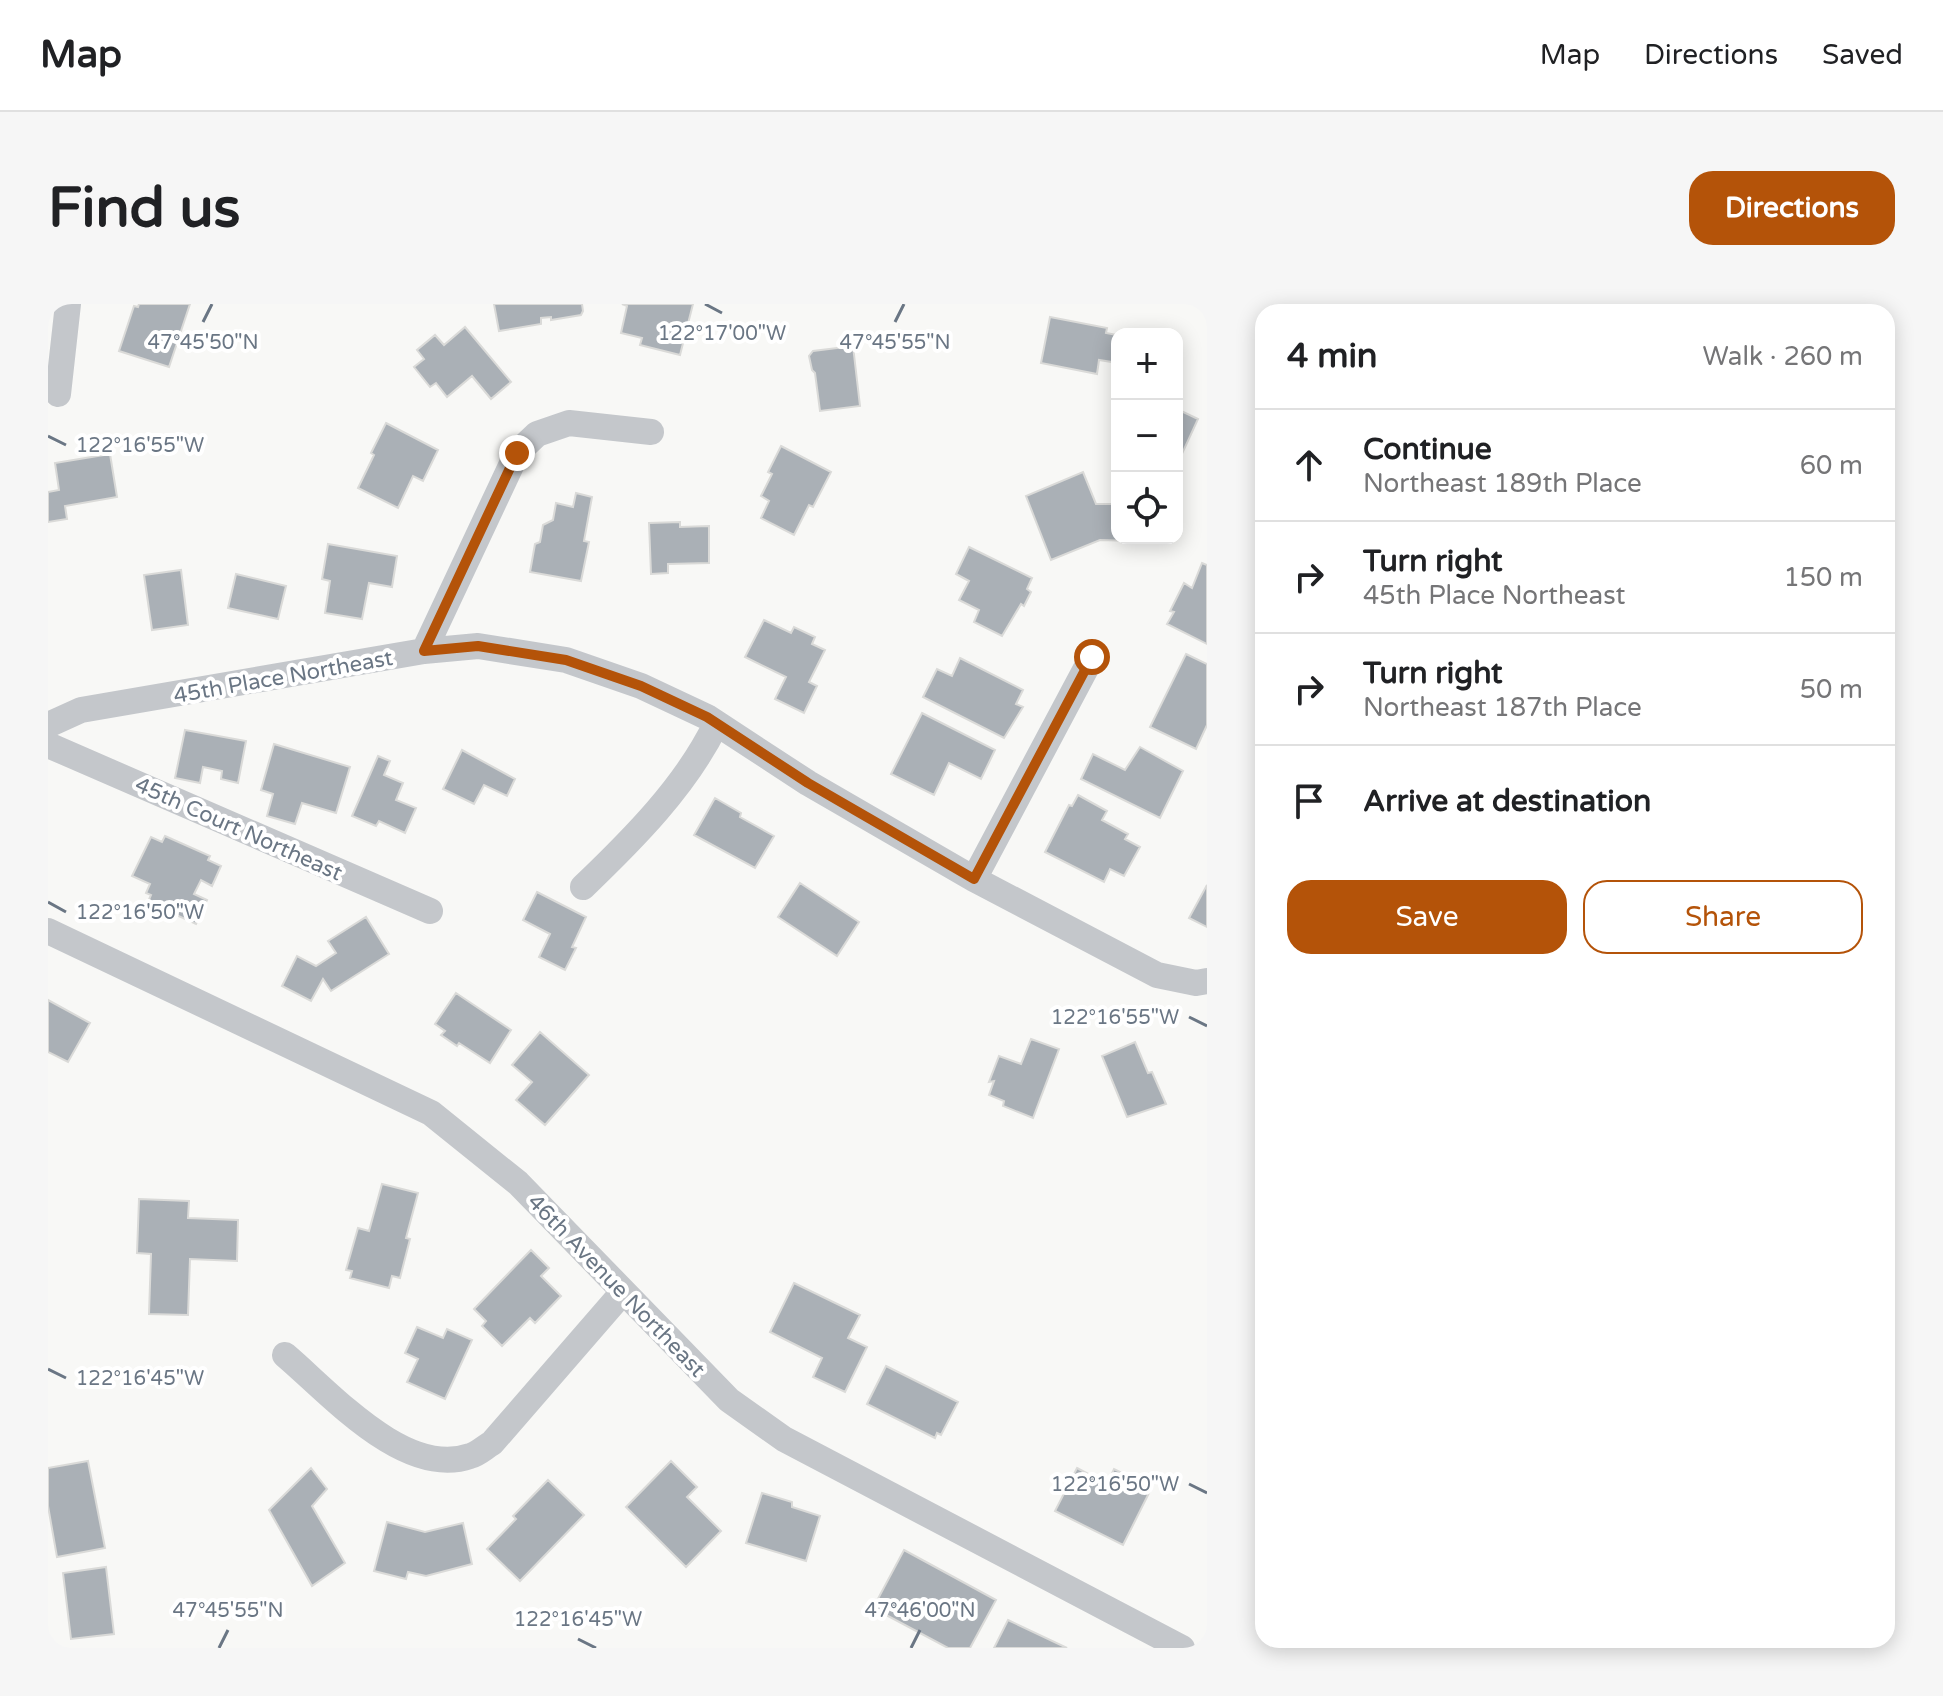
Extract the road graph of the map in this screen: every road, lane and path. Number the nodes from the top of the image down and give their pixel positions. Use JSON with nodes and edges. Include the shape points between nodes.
{"nodes":[{"id":1,"x":68,"y":304,"type":"edge"},
{"id":2,"x":58,"y":394,"type":"dead end"},
{"id":3,"x":651,"y":432,"type":"dead end"},
{"id":4,"x":424,"y":651,"type":"junction"},
{"id":5,"x":1092,"y":657,"type":"dead end"},
{"id":6,"x":716,"y":724,"type":"junction"},
{"id":7,"x":48,"y":725,"type":"edge"},
{"id":8,"x":48,"y":745,"type":"edge"},
{"id":9,"x":974,"y":879,"type":"junction"},
{"id":10,"x":583,"y":887,"type":"dead end"},
{"id":11,"x":430,"y":911,"type":"dead end"},
{"id":12,"x":48,"y":931,"type":"edge"},
{"id":13,"x":1207,"y":981,"type":"edge"},
{"id":14,"x":623,"y":1292,"type":"junction"},
{"id":15,"x":285,"y":1355,"type":"dead end"},
{"id":16,"x":1182,"y":1648,"type":"edge"}],
"edges":[{"from":1,"to":2,"type":"street"},
{"from":3,"to":4,"type":"street","via":[[569,423],[537,434],[517,453]]},
{"from":4,"to":6,"type":"street","name":"45th Place Northeast","via":[[478,646],[566,660],[641,686]]},
{"from":4,"to":7,"type":"street","name":"45th Place Northeast","via":[[81,710]]},
{"from":5,"to":9,"type":"street"},
{"from":6,"to":9,"type":"street","name":"45th Place Northeast"},
{"from":6,"to":10,"type":"street","via":[[703,751],[660,805]]},
{"from":8,"to":11,"type":"street","name":"45th Court Northeast"},
{"from":9,"to":13,"type":"street","name":"45th Place Northeast","via":[[1157,975]]},
{"from":12,"to":14,"type":"street","name":"46th Avenue Northeast","via":[[431,1113],[518,1183]]},
{"from":14,"to":15,"type":"street","via":[[492,1443],[471,1456],[444,1460],[383,1439]]},
{"from":14,"to":16,"type":"street","name":"46th Avenue Northeast","via":[[729,1400],[784,1439]]}]}
